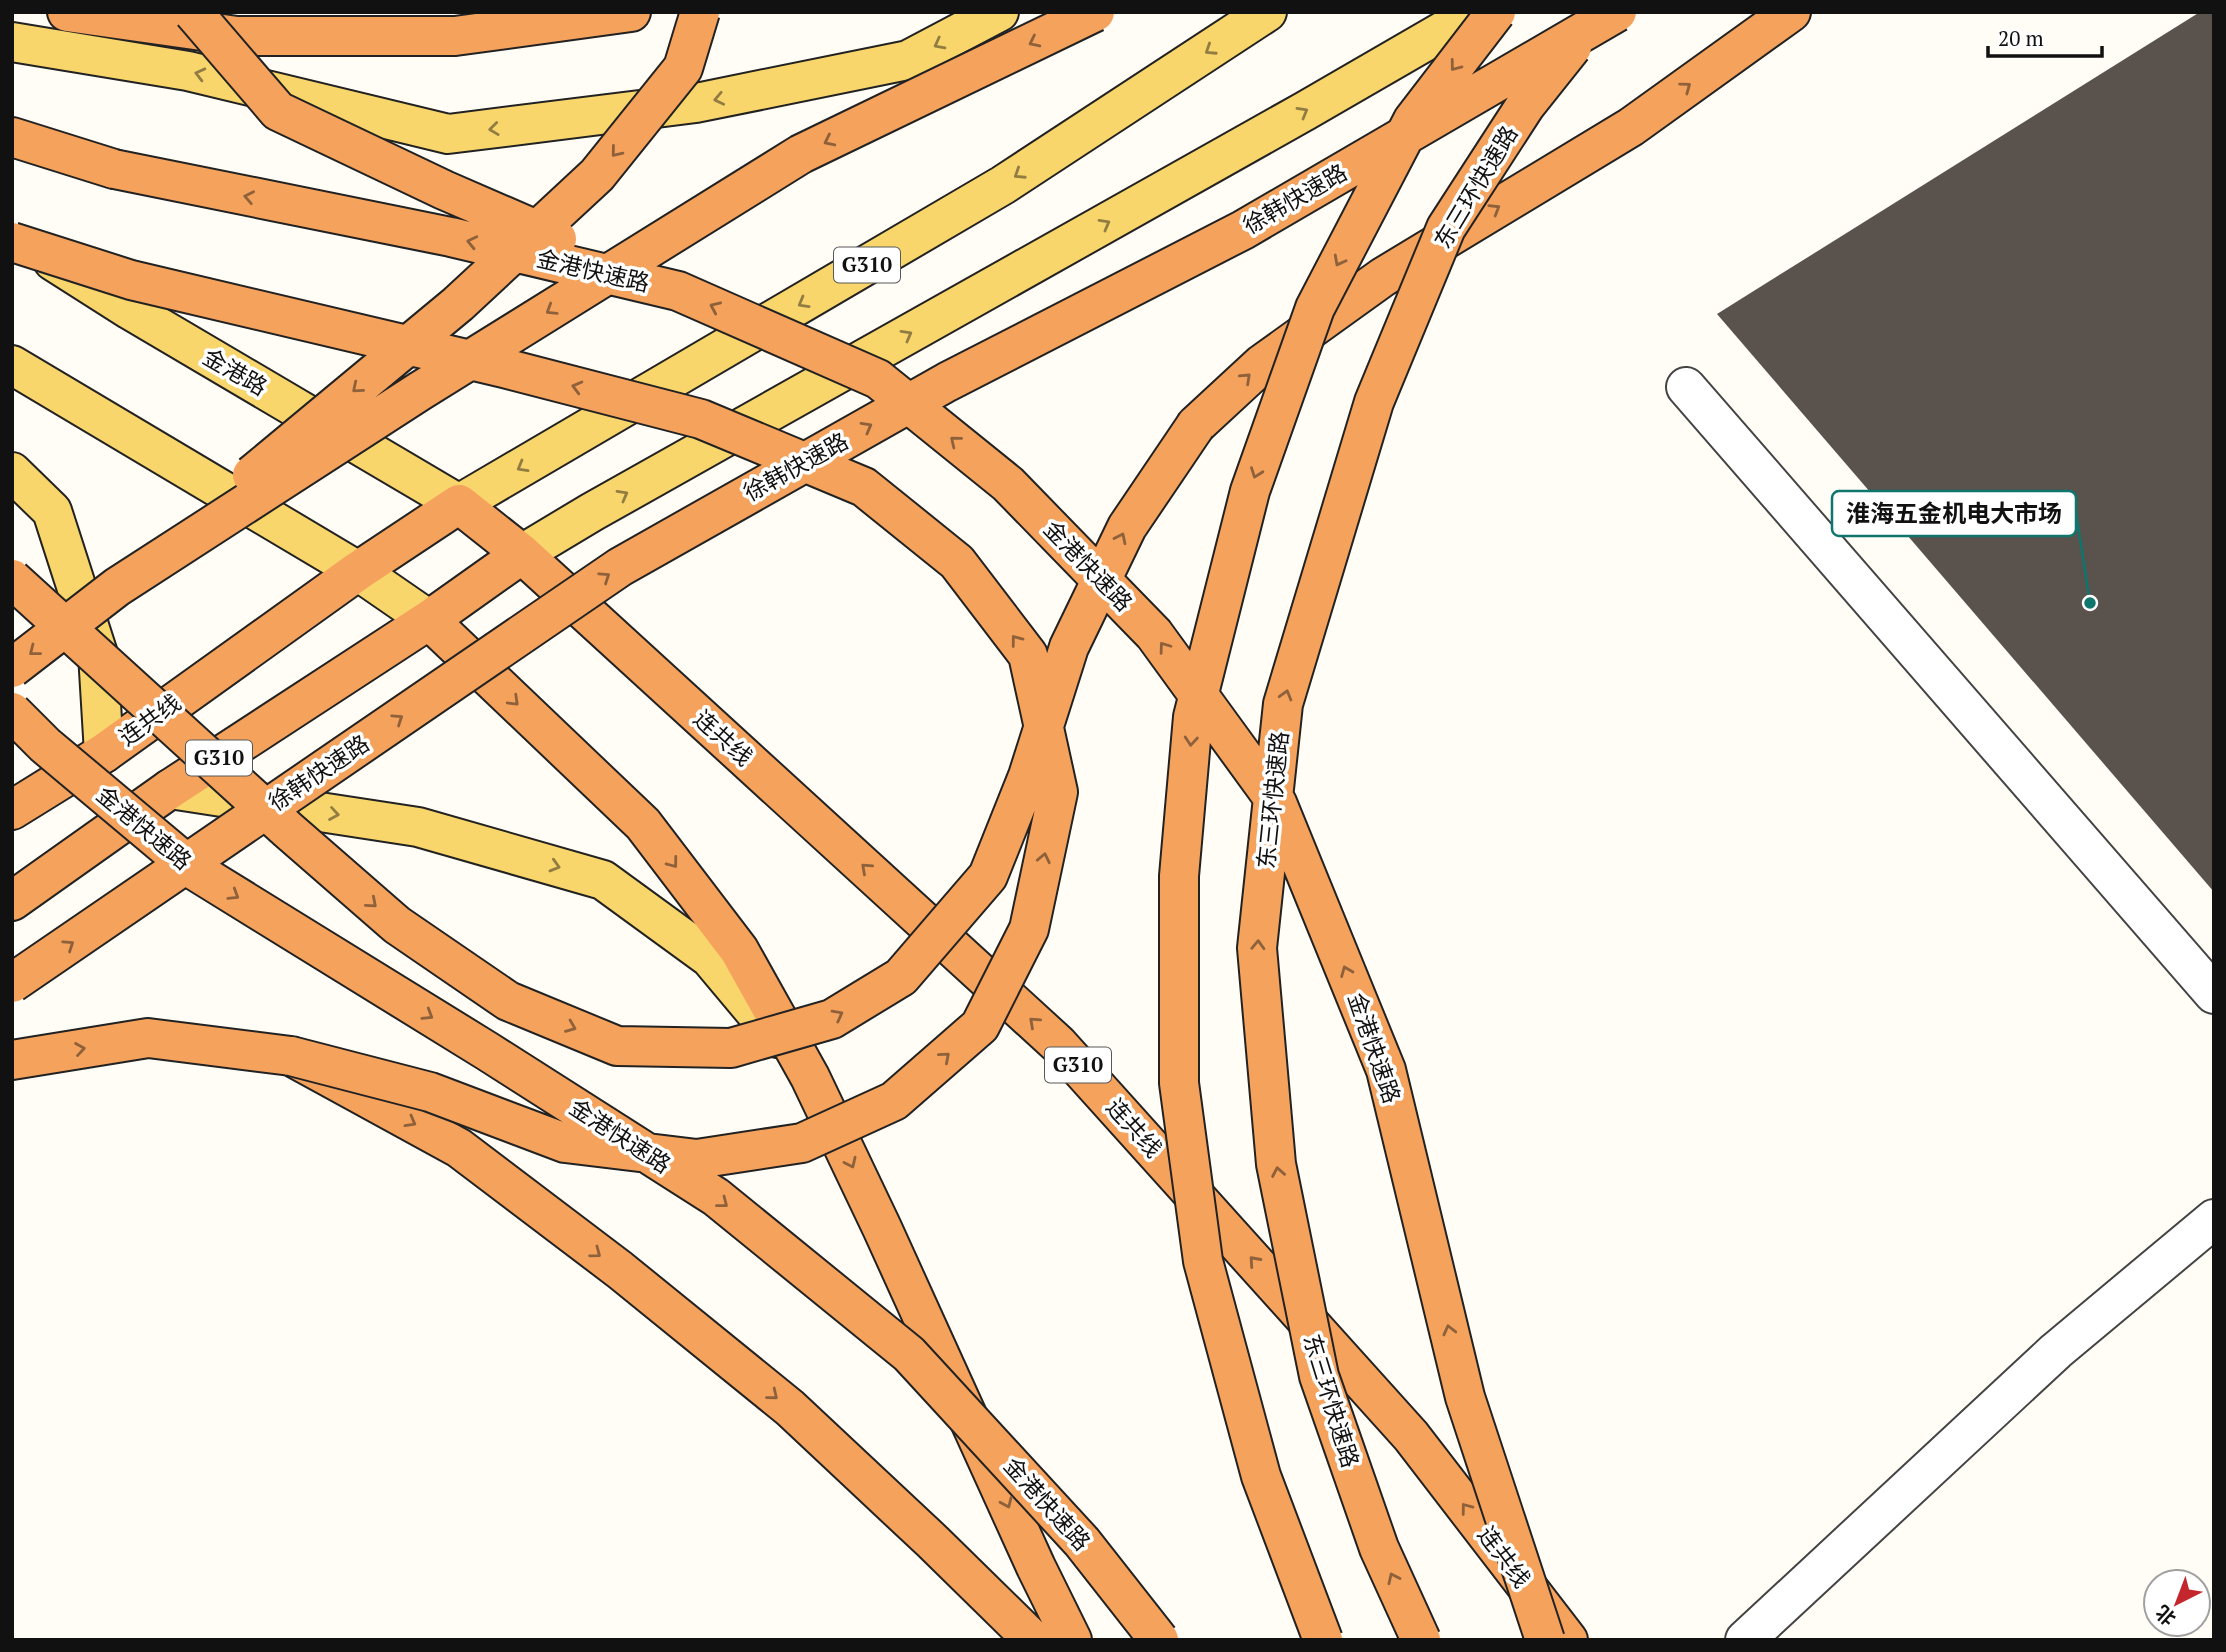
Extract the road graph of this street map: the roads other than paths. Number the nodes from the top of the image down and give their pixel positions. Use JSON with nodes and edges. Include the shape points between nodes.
{"nodes":[{"id":1,"x":66,"y":12,"type":"edge"},
{"id":2,"x":192,"y":12,"type":"edge"},
{"id":3,"x":631,"y":12,"type":"edge"},
{"id":4,"x":700,"y":12,"type":"edge"},
{"id":5,"x":999,"y":12,"type":"edge"},
{"id":6,"x":1095,"y":12,"type":"edge"},
{"id":7,"x":1267,"y":12,"type":"edge"},
{"id":8,"x":1476,"y":12,"type":"edge"},
{"id":9,"x":1496,"y":12,"type":"edge"},
{"id":10,"x":1599,"y":12,"type":"edge"},
{"id":11,"x":1617,"y":12,"type":"edge"},
{"id":12,"x":1791,"y":12,"type":"edge"},
{"id":13,"x":12,"y":42,"type":"edge"},
{"id":14,"x":12,"y":137,"type":"edge"},
{"id":15,"x":12,"y":236,"type":"edge"},
{"id":16,"x":12,"y":242,"type":"edge"},
{"id":17,"x":678,"y":291,"type":"junction"},
{"id":18,"x":12,"y":365,"type":"edge"},
{"id":19,"x":1686,"y":387,"type":"dead end"},
{"id":20,"x":12,"y":472,"type":"edge"},
{"id":21,"x":459,"y":504,"type":"junction"},
{"id":22,"x":522,"y":554,"type":"junction"},
{"id":23,"x":358,"y":571,"type":"junction"},
{"id":24,"x":12,"y":579,"type":"edge"},
{"id":25,"x":117,"y":587,"type":"junction"},
{"id":26,"x":429,"y":620,"type":"junction"},
{"id":27,"x":12,"y":668,"type":"edge"},
{"id":28,"x":12,"y":712,"type":"edge"},
{"id":29,"x":104,"y":753,"type":"junction"},
{"id":30,"x":170,"y":789,"type":"junction"},
{"id":31,"x":12,"y":810,"type":"edge"},
{"id":32,"x":12,"y":901,"type":"edge"},
{"id":33,"x":12,"y":984,"type":"edge"},
{"id":34,"x":2214,"y":994,"type":"edge"},
{"id":35,"x":291,"y":1056,"type":"junction"},
{"id":36,"x":12,"y":1060,"type":"edge"},
{"id":37,"x":810,"y":1077,"type":"junction"},
{"id":38,"x":2214,"y":1219,"type":"edge"},
{"id":39,"x":1033,"y":1640,"type":"edge"},
{"id":40,"x":1072,"y":1640,"type":"edge"},
{"id":41,"x":1159,"y":1640,"type":"edge"},
{"id":42,"x":1323,"y":1640,"type":"edge"},
{"id":43,"x":1421,"y":1640,"type":"edge"},
{"id":44,"x":1545,"y":1640,"type":"edge"},
{"id":45,"x":1567,"y":1640,"type":"edge"},
{"id":46,"x":1745,"y":1640,"type":"edge"}],
"edges":[{"from":1,"to":3,"type":"highway","via":[[237,36],[456,36]]},
{"from":2,"to":17,"type":"highway","bridge":true,"via":[[278,111],[444,190]]},
{"from":4,"to":25,"type":"highway","one_way":true,"bridge":true,"via":[[683,68],[597,175],[458,304]]},
{"from":5,"to":13,"type":"main road","one_way":true,"via":[[908,60],[696,103],[448,134],[188,71]]},
{"from":6,"to":25,"type":"highway","one_way":true,"bridge":true,"via":[[801,154],[420,391]]},
{"from":7,"to":21,"type":"main road","number":"G310","one_way":true,"via":[[1003,185]]},
{"from":22,"to":8,"type":"main road","one_way":true},
{"from":9,"to":42,"type":"highway","one_way":true,"bridge":true,"via":[[1413,120],[1315,308],[1250,491],[1194,717],[1179,876],[1179,1083],[1202,1247],[1261,1476]]},
{"from":43,"to":10,"type":"highway","name":"东三环快速路","one_way":true,"bridge":true,"via":[[1379,1548],[1319,1376],[1276,1164],[1257,948],[1283,704],[1374,402],[1446,228],[1525,106]]},
{"from":33,"to":11,"type":"highway","name":"徐韩快速路","one_way":true,"bridge":true,"via":[[620,567],[947,382],[1243,230]]},
{"from":24,"to":12,"type":"highway","one_way":true,"bridge":true,"via":[[397,925],[508,1001],[617,1046],[731,1048],[832,1019],[901,977],[988,876],[1028,776],[1069,647],[1127,527],[1196,425],[1262,364],[1383,277],[1631,127]]},
{"from":17,"to":14,"type":"highway","name":"金港快速路","one_way":true,"bridge":true,"via":[[451,237],[114,169]]},
{"from":15,"to":21,"type":"main road","name":"金港路"},
{"from":35,"to":16,"type":"highway","one_way":true,"bridge":true,"via":[[430,1092],[565,1143],[697,1159],[802,1143],[894,1101],[980,1027],[1029,929],[1058,792],[1028,655],[957,562],[864,487],[701,419],[131,280]]},
{"from":44,"to":17,"type":"highway","name":"金港快速路","one_way":true,"bridge":true,"via":[[1465,1396],[1387,1070],[1277,803],[1154,634],[1008,484],[878,379]]},
{"from":18,"to":23,"type":"main road"},
{"from":19,"to":34,"type":"street"},
{"from":20,"to":29,"type":"main road","via":[[52,510],[98,654]]},
{"from":21,"to":22,"type":"highway","name":"连共线","number":"G310"},
{"from":21,"to":23,"type":"highway","name":"连共线","number":"G310"},
{"from":22,"to":26,"type":"highway","number":"G310"},
{"from":45,"to":22,"type":"highway","name":"连共线","number":"G310","one_way":true,"via":[[1411,1436],[1058,1044]]},
{"from":23,"to":26,"type":"main road"},
{"from":23,"to":29,"type":"highway","name":"连共线","number":"G310"},
{"from":25,"to":27,"type":"highway","one_way":true,"bridge":true},
{"from":26,"to":30,"type":"highway","number":"G310"},
{"from":26,"to":37,"type":"highway","one_way":true,"via":[[643,824],[739,950]]},
{"from":28,"to":41,"type":"highway","name":"金港快速路","one_way":true,"bridge":true,"via":[[194,870],[716,1197],[909,1354],[1082,1542]]},
{"from":29,"to":31,"type":"highway","name":"连共线","number":"G310"},
{"from":30,"to":32,"type":"highway","number":"G310"},
{"from":30,"to":37,"type":"main road","one_way":true,"via":[[418,827],[603,880],[710,958]]},
{"from":36,"to":35,"type":"highway","one_way":true,"via":[[148,1038]]},
{"from":35,"to":39,"type":"highway","one_way":true,"bridge":true,"via":[[458,1148],[620,1270],[790,1408]]},
{"from":37,"to":40,"type":"highway","one_way":true},
{"from":38,"to":46,"type":"street","via":[[2056,1351]]}]}
